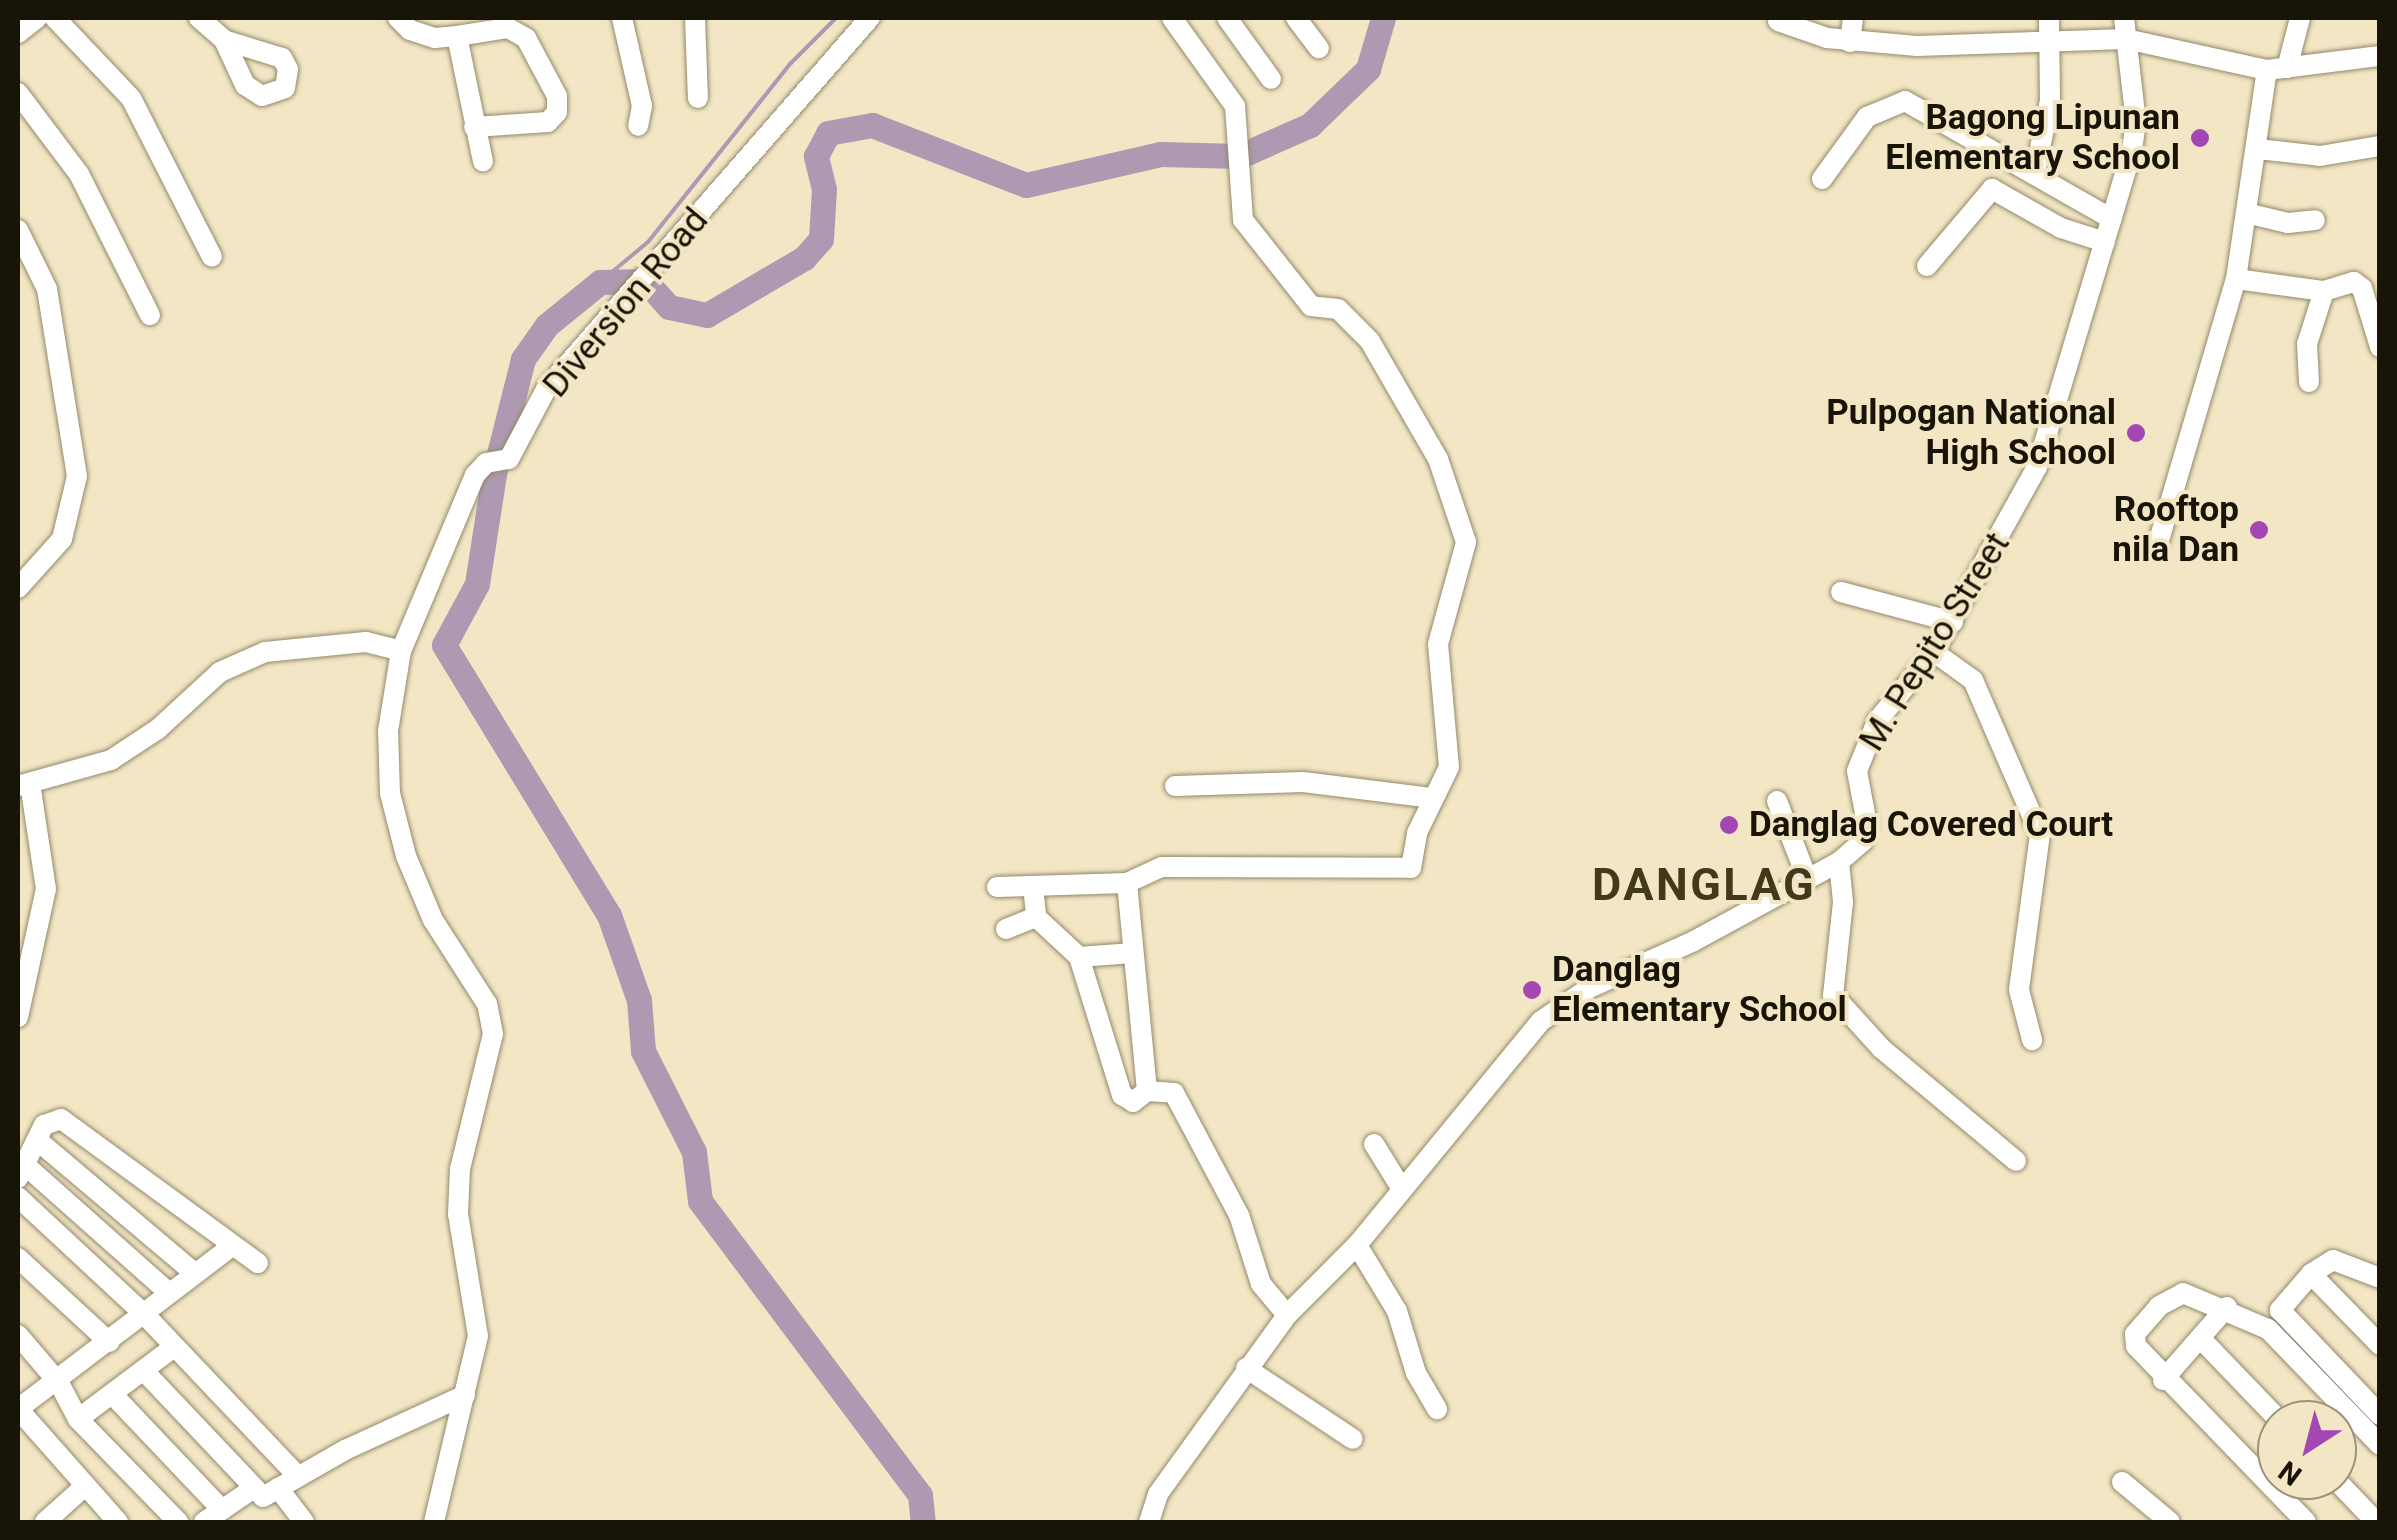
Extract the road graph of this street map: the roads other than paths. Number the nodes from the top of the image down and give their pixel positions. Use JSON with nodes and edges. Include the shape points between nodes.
{"nodes":[{"id":1,"x":37,"y":18,"type":"edge"},
{"id":2,"x":55,"y":18,"type":"edge"},
{"id":3,"x":199,"y":18,"type":"edge"},
{"id":4,"x":398,"y":18,"type":"edge"},
{"id":5,"x":622,"y":18,"type":"edge"},
{"id":6,"x":695,"y":18,"type":"edge"},
{"id":7,"x":870,"y":18,"type":"edge"},
{"id":8,"x":1172,"y":18,"type":"edge"},
{"id":9,"x":1227,"y":18,"type":"edge"},
{"id":10,"x":1296,"y":18,"type":"edge"},
{"id":11,"x":1854,"y":18,"type":"edge"},
{"id":12,"x":2049,"y":18,"type":"edge"},
{"id":13,"x":2300,"y":18,"type":"edge"},
{"id":14,"x":1778,"y":21,"type":"dead end"},
{"id":15,"x":2125,"y":28,"type":"edge"},
{"id":16,"x":18,"y":33,"type":"edge"},
{"id":17,"x":457,"y":36,"type":"junction"},
{"id":18,"x":224,"y":40,"type":"dead end"},
{"id":19,"x":2050,"y":40,"type":"junction"},
{"id":20,"x":1850,"y":42,"type":"junction"},
{"id":21,"x":1319,"y":48,"type":"dead end"},
{"id":22,"x":2380,"y":56,"type":"edge"},
{"id":23,"x":2277,"y":69,"type":"junction"},
{"id":24,"x":1272,"y":79,"type":"dead end"},
{"id":25,"x":18,"y":94,"type":"edge"},
{"id":26,"x":698,"y":98,"type":"dead end"},
{"id":27,"x":638,"y":126,"type":"dead end"},
{"id":28,"x":474,"y":127,"type":"junction"},
{"id":29,"x":2380,"y":146,"type":"edge"},
{"id":30,"x":2258,"y":149,"type":"junction"},
{"id":31,"x":483,"y":161,"type":"dead end"},
{"id":32,"x":2035,"y":172,"type":"junction"},
{"id":33,"x":1822,"y":179,"type":"dead end"},
{"id":34,"x":2246,"y":213,"type":"junction"},
{"id":35,"x":2112,"y":219,"type":"junction"},
{"id":36,"x":2316,"y":220,"type":"dead end"},
{"id":37,"x":18,"y":230,"type":"edge"},
{"id":38,"x":2104,"y":242,"type":"junction"},
{"id":39,"x":212,"y":257,"type":"dead end"},
{"id":40,"x":1927,"y":266,"type":"dead end"},
{"id":41,"x":2236,"y":279,"type":"junction"},
{"id":42,"x":2324,"y":290,"type":"junction"},
{"id":43,"x":150,"y":315,"type":"dead end"},
{"id":44,"x":2380,"y":347,"type":"edge"},
{"id":45,"x":2309,"y":382,"type":"dead end"},
{"id":46,"x":2157,"y":547,"type":"dead end"},
{"id":47,"x":22,"y":574,"type":"edge"},
{"id":48,"x":1841,"y":592,"type":"dead end"},
{"id":49,"x":1953,"y":622,"type":"junction"},
{"id":50,"x":402,"y":651,"type":"junction"},
{"id":51,"x":1934,"y":652,"type":"junction"},
{"id":52,"x":22,"y":779,"type":"edge"},
{"id":53,"x":1175,"y":786,"type":"dead end"},
{"id":54,"x":1431,"y":798,"type":"junction"},
{"id":55,"x":1777,"y":801,"type":"dead end"},
{"id":56,"x":1824,"y":870,"type":"junction"},
{"id":57,"x":1127,"y":883,"type":"junction"},
{"id":58,"x":1033,"y":886,"type":"junction"},
{"id":59,"x":997,"y":887,"type":"dead end"},
{"id":60,"x":1036,"y":917,"type":"junction"},
{"id":61,"x":1006,"y":929,"type":"dead end"},
{"id":62,"x":1133,"y":952,"type":"junction"},
{"id":63,"x":1079,"y":956,"type":"junction"},
{"id":64,"x":18,"y":1017,"type":"edge"},
{"id":65,"x":2032,"y":1040,"type":"dead end"},
{"id":66,"x":1147,"y":1091,"type":"junction"},
{"id":67,"x":37,"y":1140,"type":"junction"},
{"id":68,"x":1374,"y":1144,"type":"dead end"},
{"id":69,"x":2016,"y":1161,"type":"dead end"},
{"id":70,"x":21,"y":1171,"type":"edge"},
{"id":71,"x":1400,"y":1186,"type":"junction"},
{"id":72,"x":18,"y":1197,"type":"edge"},
{"id":73,"x":1357,"y":1245,"type":"junction"},
{"id":74,"x":231,"y":1247,"type":"junction"},
{"id":75,"x":18,"y":1258,"type":"edge"},
{"id":76,"x":258,"y":1264,"type":"dead end"},
{"id":77,"x":192,"y":1272,"type":"junction"},
{"id":78,"x":2310,"y":1274,"type":"junction"},
{"id":79,"x":2380,"y":1278,"type":"edge"},
{"id":80,"x":169,"y":1293,"type":"junction"},
{"id":81,"x":2227,"y":1308,"type":"junction"},
{"id":82,"x":1287,"y":1314,"type":"junction"},
{"id":83,"x":145,"y":1315,"type":"junction"},
{"id":84,"x":18,"y":1335,"type":"edge"},
{"id":85,"x":2201,"y":1338,"type":"junction"},
{"id":86,"x":109,"y":1342,"type":"junction"},
{"id":87,"x":2380,"y":1345,"type":"edge"},
{"id":88,"x":174,"y":1347,"type":"junction"},
{"id":89,"x":1246,"y":1368,"type":"junction"},
{"id":90,"x":144,"y":1371,"type":"junction"},
{"id":91,"x":2163,"y":1380,"type":"junction"},
{"id":92,"x":59,"y":1383,"type":"junction"},
{"id":93,"x":465,"y":1395,"type":"junction"},
{"id":94,"x":114,"y":1396,"type":"junction"},
{"id":95,"x":2259,"y":1400,"type":"edge"},
{"id":96,"x":18,"y":1409,"type":"edge"},
{"id":97,"x":1437,"y":1410,"type":"dead end"},
{"id":98,"x":2380,"y":1416,"type":"edge"},
{"id":99,"x":78,"y":1419,"type":"junction"},
{"id":100,"x":1353,"y":1440,"type":"dead end"},
{"id":101,"x":2380,"y":1445,"type":"edge"},
{"id":102,"x":297,"y":1475,"type":"junction"},
{"id":103,"x":2122,"y":1482,"type":"dead end"},
{"id":104,"x":86,"y":1486,"type":"junction"},
{"id":105,"x":254,"y":1488,"type":"junction"},
{"id":106,"x":278,"y":1488,"type":"junction"},
{"id":107,"x":2355,"y":1500,"type":"edge"},
{"id":108,"x":222,"y":1510,"type":"junction"},
{"id":109,"x":301,"y":1521,"type":"edge"},
{"id":110,"x":45,"y":1522,"type":"edge"},
{"id":111,"x":118,"y":1522,"type":"edge"},
{"id":112,"x":178,"y":1522,"type":"edge"},
{"id":113,"x":204,"y":1522,"type":"edge"},
{"id":114,"x":434,"y":1522,"type":"edge"},
{"id":115,"x":1149,"y":1522,"type":"edge"},
{"id":116,"x":2170,"y":1522,"type":"edge"},
{"id":117,"x":2306,"y":1522,"type":"edge"},
{"id":118,"x":2376,"y":1522,"type":"edge"}],
"edges":[{"from":1,"to":16,"type":"street"},
{"from":2,"to":39,"type":"street","via":[[130,98]]},
{"from":3,"to":18,"type":"street"},
{"from":4,"to":17,"type":"street","via":[[410,30],[436,38]]},
{"from":5,"to":27,"type":"street","via":[[642,106]]},
{"from":6,"to":26,"type":"street"},
{"from":7,"to":50,"type":"street","name":"Diversion Road","via":[[546,389],[501,460],[474,475]]},
{"from":8,"to":54,"type":"street","via":[[1226,88],[1239,142],[1242,209],[1252,236],[1310,306],[1338,309],[1361,328],[1422,429],[1462,519],[1463,564],[1438,644],[1449,767]]},
{"from":9,"to":24,"type":"street"},
{"from":10,"to":21,"type":"street"},
{"from":11,"to":20,"type":"street"},
{"from":12,"to":19,"type":"street"},
{"from":13,"to":23,"type":"street"},
{"from":14,"to":20,"type":"street"},
{"from":15,"to":19,"type":"street"},
{"from":15,"to":23,"type":"street"},
{"from":15,"to":35,"type":"street","name":"M. Pepito Street","via":[[2136,123]]},
{"from":17,"to":28,"type":"street"},
{"from":17,"to":28,"type":"street","via":[[508,28],[526,38],[557,96],[557,112],[548,122]]},
{"from":19,"to":20,"type":"street","via":[[1972,46]]},
{"from":19,"to":32,"type":"street","via":[[2050,100]]},
{"from":22,"to":23,"type":"street"},
{"from":23,"to":30,"type":"street"},
{"from":25,"to":43,"type":"street","via":[[79,174]]},
{"from":28,"to":31,"type":"street"},
{"from":29,"to":30,"type":"street","via":[[2320,156]]},
{"from":30,"to":34,"type":"street"},
{"from":32,"to":33,"type":"street","via":[[1899,101],[1867,117]]},
{"from":32,"to":35,"type":"street"},
{"from":34,"to":36,"type":"street","via":[[2288,223]]},
{"from":34,"to":41,"type":"street"},
{"from":35,"to":38,"type":"street","name":"M. Pepito Street"},
{"from":37,"to":47,"type":"street","via":[[47,289],[77,476],[62,539]]},
{"from":38,"to":40,"type":"street","via":[[2061,228],[1992,189]]},
{"from":38,"to":49,"type":"street","name":"M. Pepito Street","via":[[2038,467]]},
{"from":41,"to":42,"type":"street"},
{"from":41,"to":46,"type":"street"},
{"from":42,"to":44,"type":"street","via":[[2354,282],[2362,288]]},
{"from":42,"to":45,"type":"street","via":[[2307,344]]},
{"from":48,"to":49,"type":"street"},
{"from":49,"to":51,"type":"street","name":"M. Pepito Street"},
{"from":50,"to":52,"type":"street","via":[[366,642],[265,652],[220,672],[158,729],[111,760]]},
{"from":50,"to":93,"type":"street","name":"Diversion Road","via":[[388,731],[390,794],[433,920],[487,1004],[493,1034],[460,1170],[458,1214],[478,1336]]},
{"from":51,"to":56,"type":"street","name":"M. Pepito Street","via":[[1877,721],[1856,772],[1867,824],[1863,841]]},
{"from":51,"to":65,"type":"street","via":[[1973,680],[2042,841],[2019,990]]},
{"from":52,"to":64,"type":"street","via":[[45,904]]},
{"from":53,"to":54,"type":"street","via":[[1304,782]]},
{"from":54,"to":57,"type":"street","via":[[1411,868],[1162,867]]},
{"from":55,"to":56,"type":"street"},
{"from":56,"to":69,"type":"street","via":[[1844,902],[1833,995],[1881,1048]]},
{"from":56,"to":71,"type":"street","name":"M. Pepito Street","via":[[1564,1002]]},
{"from":57,"to":58,"type":"street"},
{"from":57,"to":62,"type":"street"},
{"from":58,"to":59,"type":"street"},
{"from":58,"to":60,"type":"street"},
{"from":60,"to":61,"type":"street"},
{"from":60,"to":63,"type":"street"},
{"from":62,"to":63,"type":"street"},
{"from":62,"to":66,"type":"street"},
{"from":63,"to":66,"type":"street","via":[[1122,1095],[1133,1102]]},
{"from":66,"to":82,"type":"street","via":[[1174,1093],[1239,1215],[1260,1284]]},
{"from":67,"to":70,"type":"street"},
{"from":67,"to":74,"type":"street","via":[[44,1125],[61,1118]]},
{"from":67,"to":77,"type":"street"},
{"from":68,"to":71,"type":"street"},
{"from":70,"to":80,"type":"street"},
{"from":71,"to":73,"type":"street","name":"M. Pepito Street"},
{"from":72,"to":83,"type":"street"},
{"from":73,"to":82,"type":"street","name":"M. Pepito Street"},
{"from":73,"to":97,"type":"street","via":[[1397,1311],[1416,1373]]},
{"from":74,"to":76,"type":"street"},
{"from":74,"to":77,"type":"street"},
{"from":75,"to":86,"type":"street"},
{"from":77,"to":80,"type":"street"},
{"from":78,"to":79,"type":"street","via":[[2332,1260]]},
{"from":78,"to":87,"type":"street"},
{"from":78,"to":98,"type":"street","via":[[2280,1310]]},
{"from":80,"to":83,"type":"street"},
{"from":81,"to":85,"type":"street"},
{"from":81,"to":91,"type":"street","via":[[2183,1293],[2158,1306],[2135,1334],[2136,1346]]},
{"from":81,"to":101,"type":"street","via":[[2268,1329]]},
{"from":82,"to":89,"type":"street","name":"M. Pepito Street"},
{"from":83,"to":86,"type":"street"},
{"from":83,"to":88,"type":"street"},
{"from":84,"to":92,"type":"street"},
{"from":85,"to":91,"type":"street"},
{"from":85,"to":95,"type":"street"},
{"from":86,"to":92,"type":"street"},
{"from":88,"to":90,"type":"street"},
{"from":88,"to":102,"type":"street"},
{"from":89,"to":100,"type":"street"},
{"from":89,"to":115,"type":"street","name":"M. Pepito Street","via":[[1158,1494]]},
{"from":90,"to":94,"type":"street"},
{"from":90,"to":105,"type":"street"},
{"from":91,"to":117,"type":"street"},
{"from":92,"to":96,"type":"street"},
{"from":92,"to":99,"type":"street"},
{"from":93,"to":102,"type":"street"},
{"from":93,"to":114,"type":"street","name":"Diversion Road"},
{"from":94,"to":99,"type":"street"},
{"from":94,"to":108,"type":"street"},
{"from":96,"to":104,"type":"street"},
{"from":99,"to":112,"type":"street"},
{"from":102,"to":106,"type":"street"},
{"from":103,"to":116,"type":"street"},
{"from":104,"to":110,"type":"street"},
{"from":104,"to":111,"type":"street"},
{"from":105,"to":106,"type":"street","via":[[263,1497]]},
{"from":105,"to":108,"type":"street"},
{"from":106,"to":109,"type":"street"},
{"from":107,"to":118,"type":"street"},
{"from":108,"to":113,"type":"street"}]}
